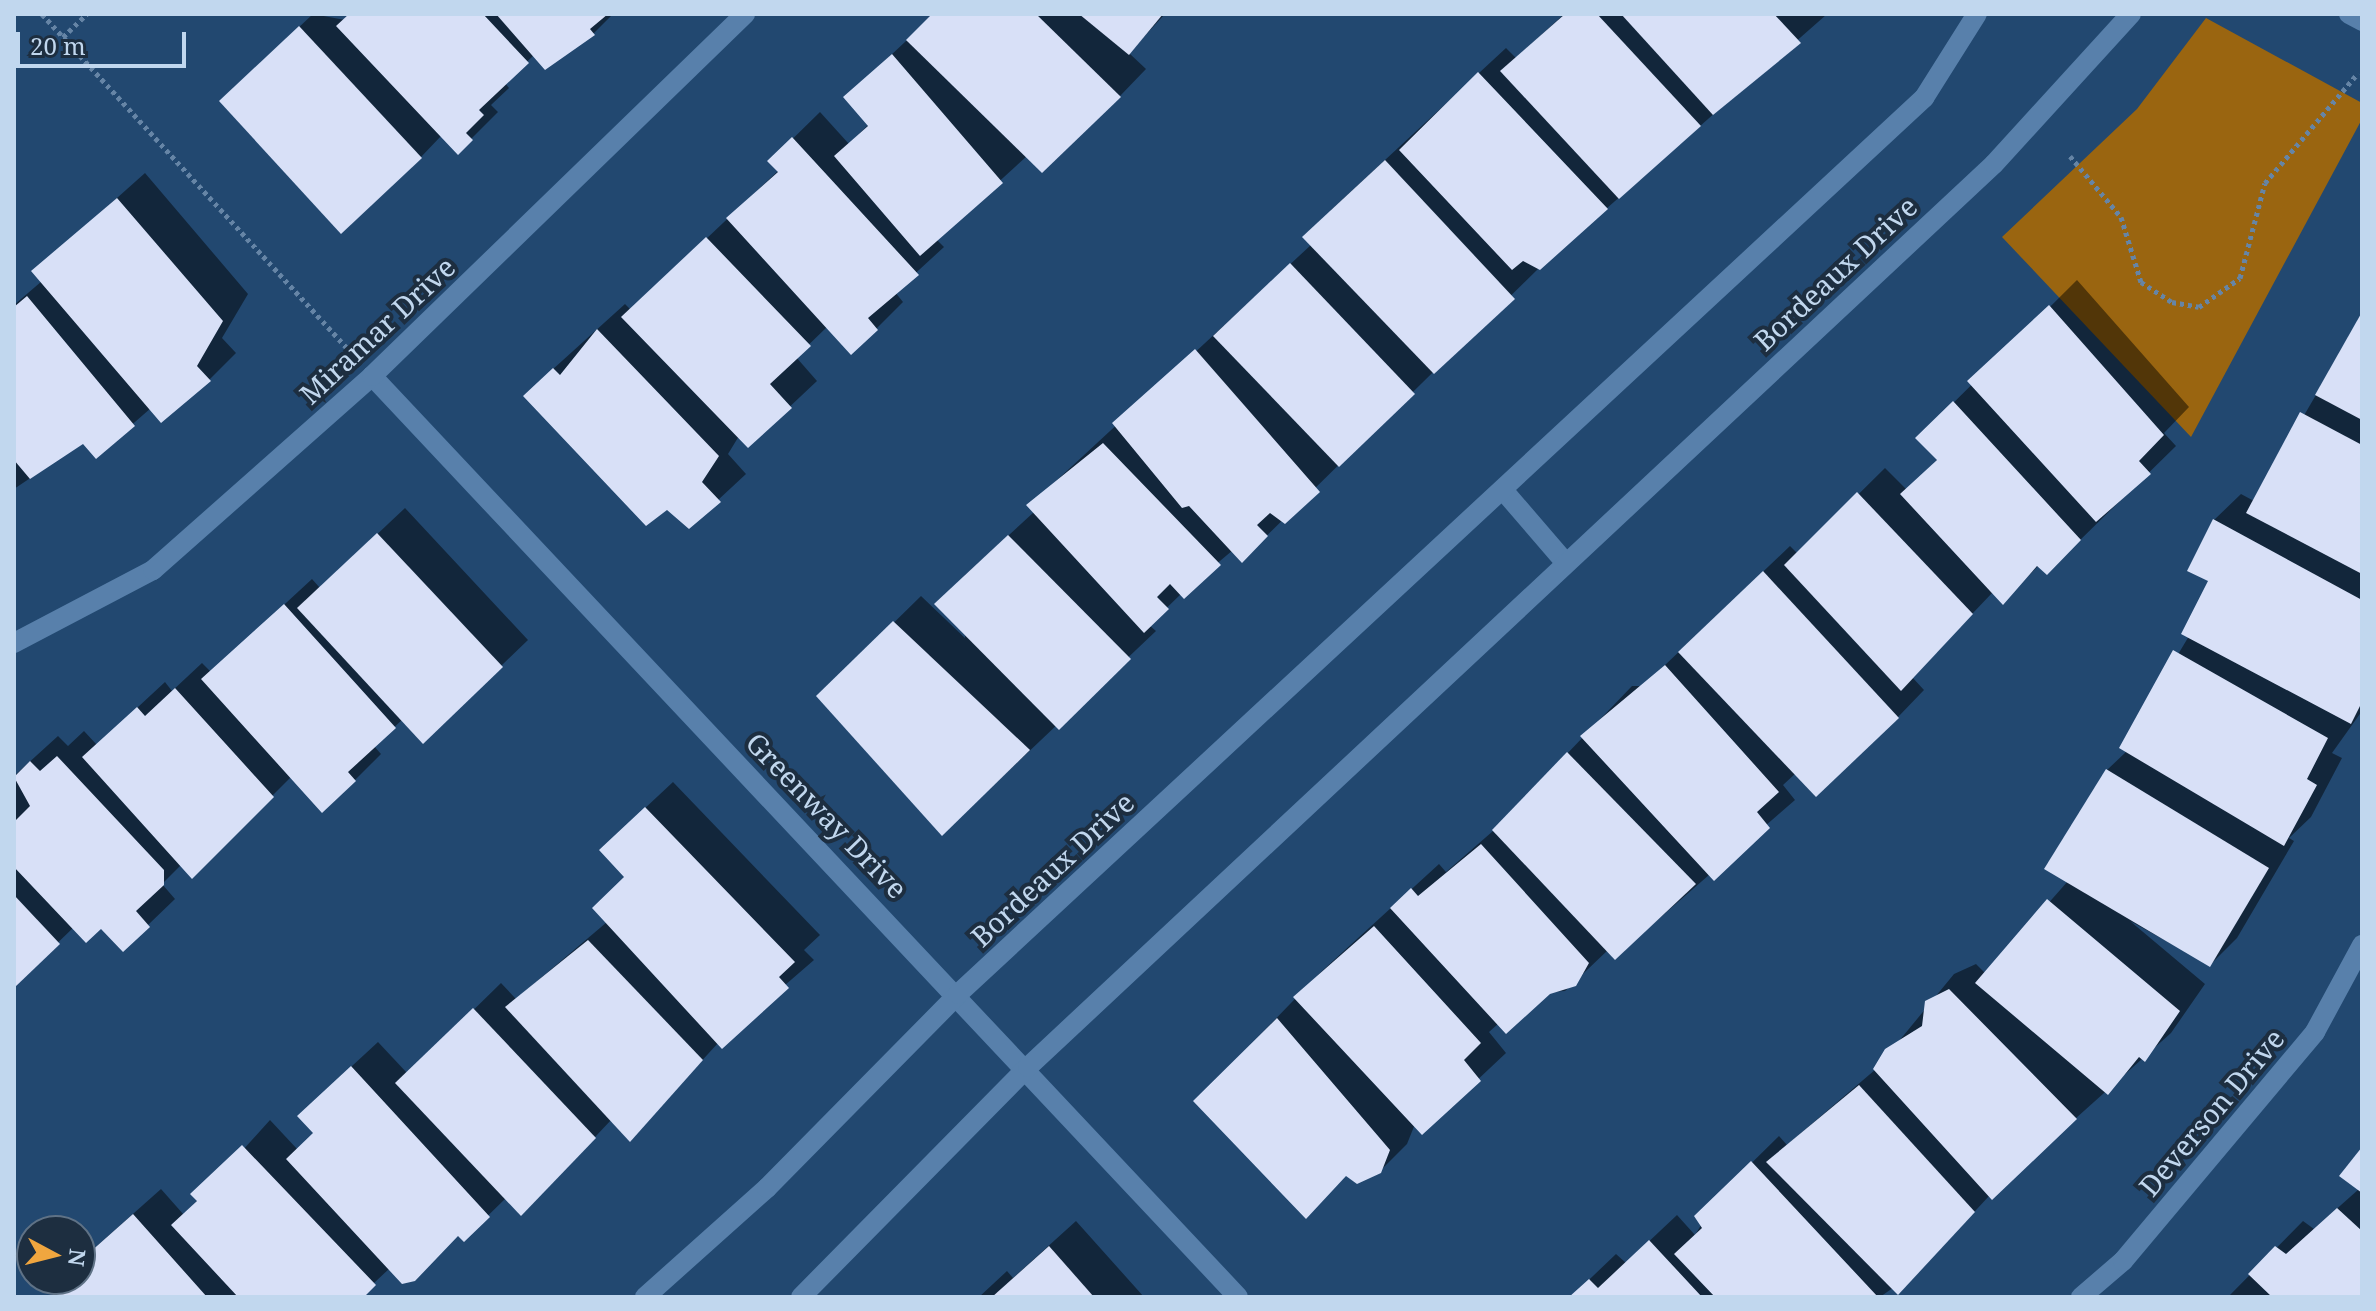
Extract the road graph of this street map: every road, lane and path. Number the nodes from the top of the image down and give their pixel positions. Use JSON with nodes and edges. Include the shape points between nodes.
{"nodes":[{"id":1,"x":42,"y":14,"type":"edge"},
{"id":2,"x":87,"y":14,"type":"edge"},
{"id":3,"x":745,"y":14,"type":"edge"},
{"id":4,"x":1977,"y":14,"type":"edge"},
{"id":5,"x":2131,"y":14,"type":"edge"},
{"id":6,"x":2349,"y":14,"type":"edge"},
{"id":7,"x":2362,"y":21,"type":"edge"},
{"id":8,"x":63,"y":37,"type":"junction"},
{"id":9,"x":2358,"y":73,"type":"dead end"},
{"id":10,"x":2070,"y":156,"type":"dead end"},
{"id":11,"x":372,"y":376,"type":"junction"},
{"id":12,"x":1503,"y":490,"type":"junction"},
{"id":13,"x":1565,"y":562,"type":"junction"},
{"id":14,"x":14,"y":643,"type":"edge"},
{"id":15,"x":2362,"y":945,"type":"edge"},
{"id":16,"x":958,"y":994,"type":"junction"},
{"id":17,"x":1028,"y":1067,"type":"junction"},
{"id":18,"x":645,"y":1297,"type":"edge"},
{"id":19,"x":801,"y":1297,"type":"edge"},
{"id":20,"x":1238,"y":1297,"type":"edge"},
{"id":21,"x":2081,"y":1297,"type":"edge"}],
"edges":[{"from":1,"to":8,"type":"path"},
{"from":2,"to":8,"type":"path"},
{"from":3,"to":11,"type":"street","name":"Miramar Drive"},
{"from":4,"to":12,"type":"street","name":"Bordeaux Drive","via":[[1924,98]]},
{"from":5,"to":13,"type":"street","name":"Bordeaux Drive","via":[[1994,164]]},
{"from":6,"to":7,"type":"street"},
{"from":8,"to":11,"type":"path"},
{"from":9,"to":10,"type":"path","via":[[2265,183],[2240,278],[2199,307],[2172,302],[2141,282],[2121,217]]},
{"from":11,"to":14,"type":"street","name":"Miramar Drive","via":[[153,570]]},
{"from":11,"to":16,"type":"street","name":"Greenway Drive"},
{"from":12,"to":13,"type":"street"},
{"from":12,"to":16,"type":"street","name":"Bordeaux Drive"},
{"from":13,"to":17,"type":"street","name":"Bordeaux Drive"},
{"from":15,"to":21,"type":"street","name":"Deverson Drive","via":[[2315,1032],[2123,1261]]},
{"from":16,"to":17,"type":"street","name":"Greenway Drive"},
{"from":16,"to":18,"type":"street","name":"Bordeaux Drive","via":[[767,1188]]},
{"from":17,"to":19,"type":"street","name":"Bordeaux Drive"},
{"from":17,"to":20,"type":"street","name":"Greenway Drive"}]}
